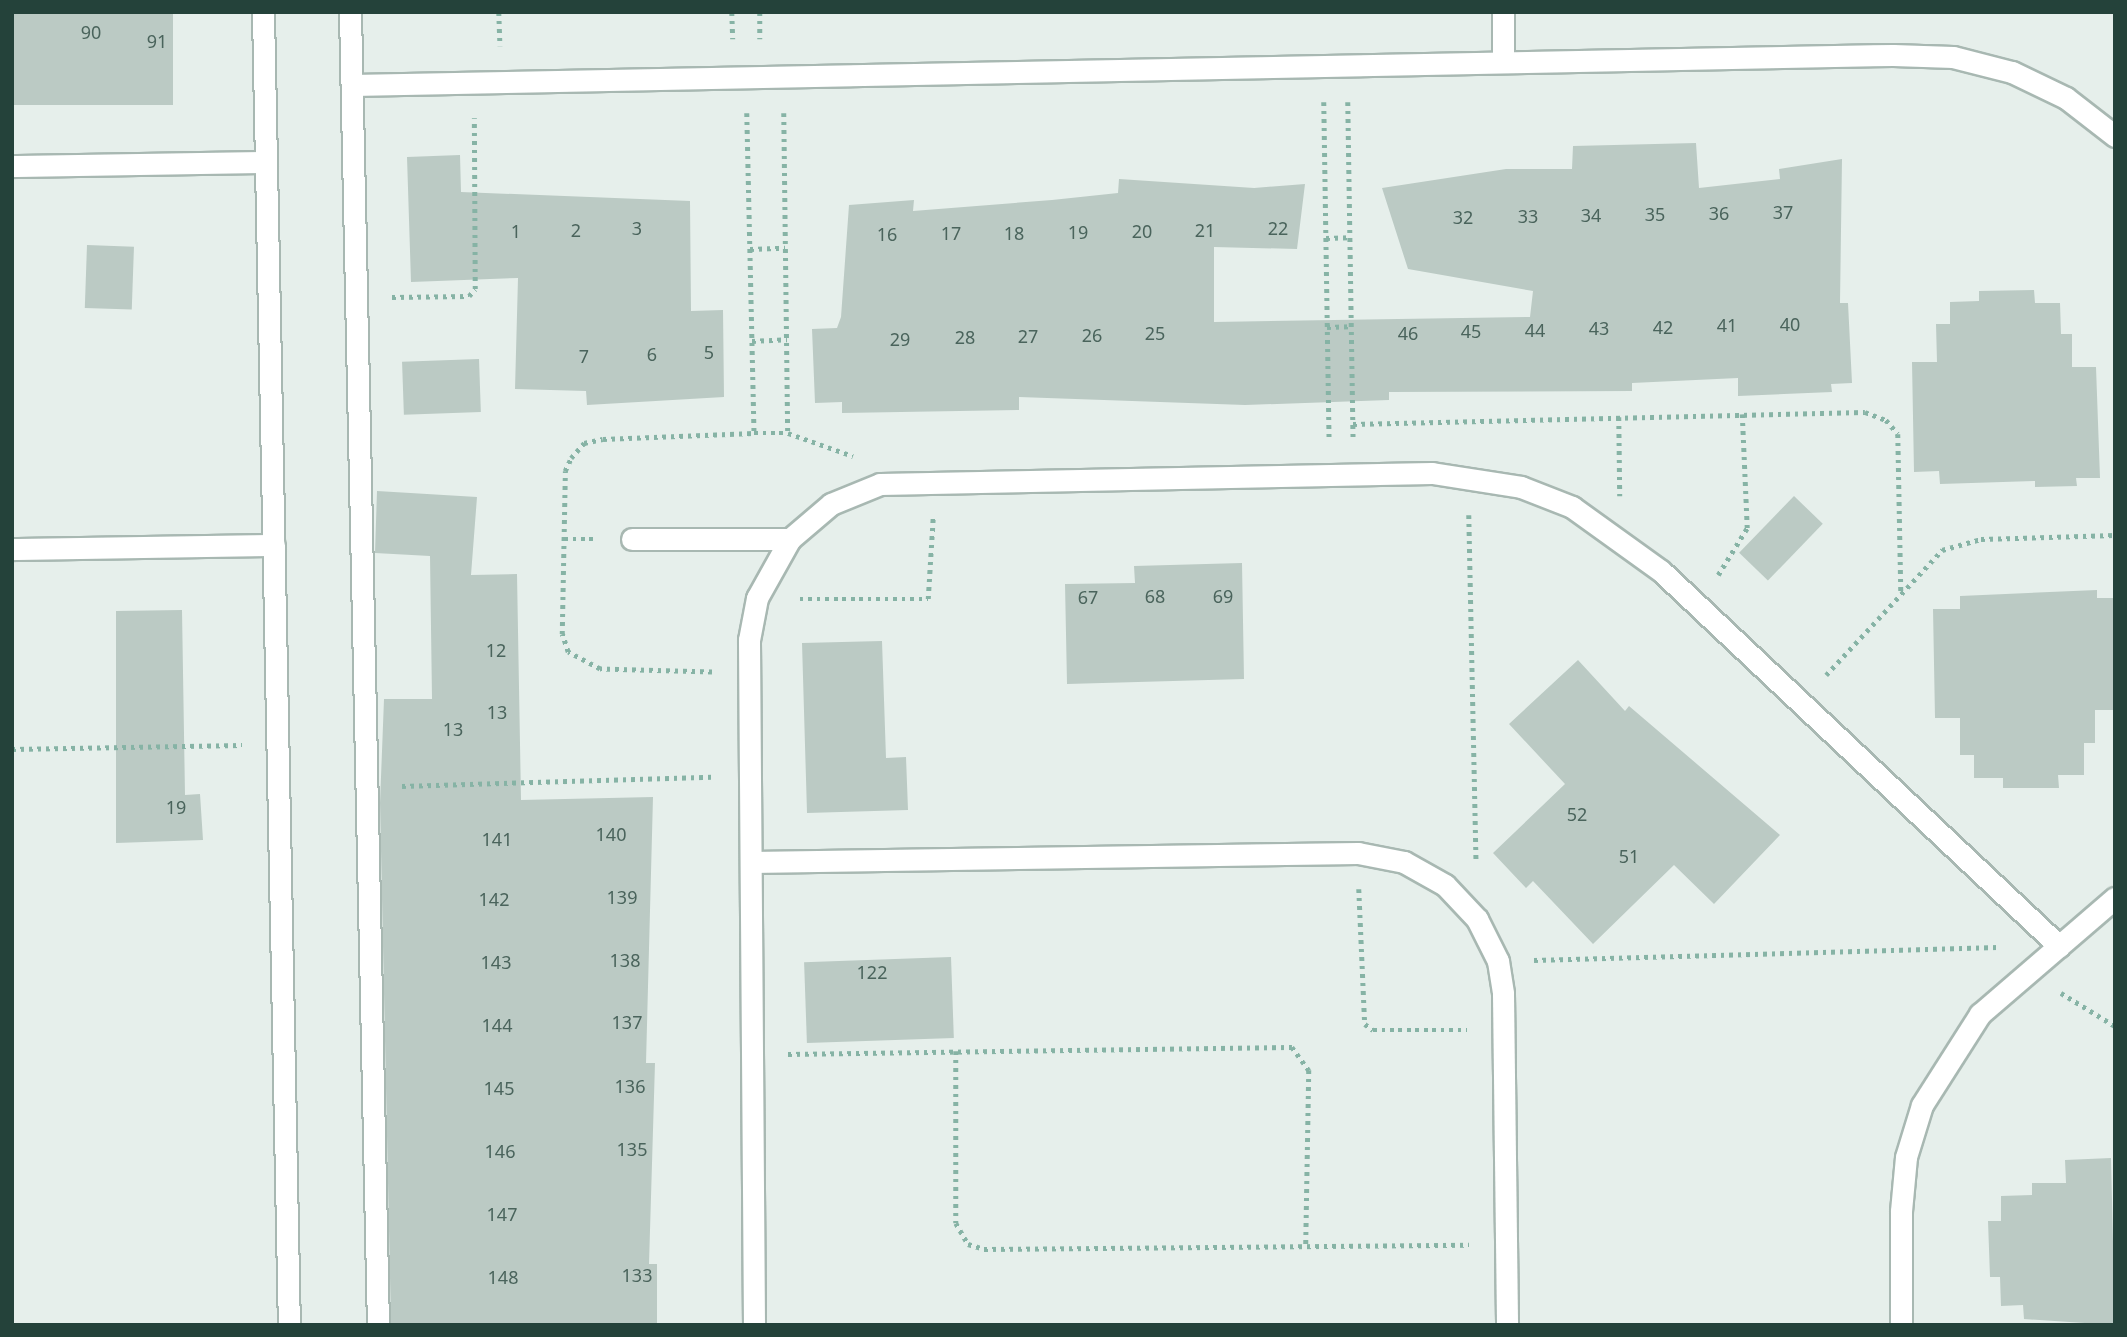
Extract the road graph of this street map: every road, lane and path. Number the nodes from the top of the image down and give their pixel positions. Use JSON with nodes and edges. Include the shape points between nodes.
{"nodes":[{"id":1,"x":263,"y":12,"type":"edge"},
{"id":2,"x":350,"y":12,"type":"edge"},
{"id":3,"x":1503,"y":12,"type":"edge"},
{"id":4,"x":1503,"y":62,"type":"junction"},
{"id":5,"x":1324,"y":66,"type":"junction"},
{"id":6,"x":1347,"y":66,"type":"junction"},
{"id":7,"x":783,"y":77,"type":"junction"},
{"id":8,"x":746,"y":78,"type":"junction"},
{"id":9,"x":473,"y":83,"type":"junction"},
{"id":10,"x":352,"y":85,"type":"junction"},
{"id":11,"x":2115,"y":136,"type":"edge"},
{"id":12,"x":266,"y":162,"type":"junction"},
{"id":13,"x":12,"y":166,"type":"edge"},
{"id":14,"x":1350,"y":237,"type":"junction"},
{"id":15,"x":1326,"y":238,"type":"junction"},
{"id":16,"x":785,"y":248,"type":"junction"},
{"id":17,"x":750,"y":249,"type":"junction"},
{"id":18,"x":356,"y":298,"type":"junction"},
{"id":19,"x":1351,"y":326,"type":"junction"},
{"id":20,"x":1327,"y":327,"type":"junction"},
{"id":21,"x":787,"y":339,"type":"junction"},
{"id":22,"x":752,"y":341,"type":"junction"},
{"id":23,"x":1742,"y":414,"type":"junction"},
{"id":24,"x":1619,"y":417,"type":"junction"},
{"id":25,"x":1353,"y":424,"type":"junction"},
{"id":26,"x":754,"y":433,"type":"dead end"},
{"id":27,"x":788,"y":433,"type":"dead end"},
{"id":28,"x":1354,"y":473,"type":"junction"},
{"id":29,"x":1329,"y":474,"type":"junction"},
{"id":30,"x":1468,"y":475,"type":"junction"},
{"id":31,"x":933,"y":480,"type":"junction"},
{"id":32,"x":1620,"y":535,"type":"junction"},
{"id":33,"x":2115,"y":535,"type":"edge"},
{"id":34,"x":632,"y":539,"type":"dead end"},
{"id":35,"x":790,"y":539,"type":"junction"},
{"id":36,"x":274,"y":545,"type":"junction"},
{"id":37,"x":12,"y":550,"type":"edge"},
{"id":38,"x":1901,"y":593,"type":"junction"},
{"id":39,"x":757,"y":598,"type":"junction"},
{"id":40,"x":1694,"y":600,"type":"junction"},
{"id":41,"x":1801,"y":701,"type":"junction"},
{"id":42,"x":277,"y":744,"type":"junction"},
{"id":43,"x":12,"y":749,"type":"edge"},
{"id":44,"x":750,"y":776,"type":"junction"},
{"id":45,"x":366,"y":787,"type":"junction"},
{"id":46,"x":1358,"y":853,"type":"junction"},
{"id":47,"x":751,"y":862,"type":"junction"},
{"id":48,"x":2115,"y":898,"type":"edge"},
{"id":49,"x":1477,"y":919,"type":"junction"},
{"id":50,"x":2059,"y":946,"type":"junction"},
{"id":51,"x":1498,"y":961,"type":"junction"},
{"id":52,"x":2028,"y":973,"type":"junction"},
{"id":53,"x":2115,"y":1026,"type":"edge"},
{"id":54,"x":1506,"y":1029,"type":"junction"},
{"id":55,"x":956,"y":1051,"type":"junction"},
{"id":56,"x":752,"y":1055,"type":"junction"},
{"id":57,"x":1508,"y":1245,"type":"junction"},
{"id":58,"x":1306,"y":1247,"type":"junction"},
{"id":59,"x":289,"y":1325,"type":"edge"},
{"id":60,"x":378,"y":1325,"type":"edge"},
{"id":61,"x":754,"y":1325,"type":"edge"},
{"id":62,"x":1507,"y":1325,"type":"edge"},
{"id":63,"x":1901,"y":1325,"type":"edge"}],
"edges":[{"from":1,"to":12,"type":"street"},
{"from":2,"to":10,"type":"street"},
{"from":3,"to":4,"type":"street"},
{"from":4,"to":6,"type":"street"},
{"from":4,"to":11,"type":"street","via":[[1953,57],[2012,72],[2066,98]]},
{"from":5,"to":6,"type":"street"},
{"from":5,"to":7,"type":"street"},
{"from":5,"to":15,"type":"path"},
{"from":6,"to":14,"type":"path"},
{"from":7,"to":8,"type":"street"},
{"from":7,"to":16,"type":"path"},
{"from":8,"to":9,"type":"street"},
{"from":8,"to":17,"type":"path"},
{"from":9,"to":10,"type":"street"},
{"from":9,"to":18,"type":"path","via":[[475,289],[456,297]]},
{"from":10,"to":18,"type":"street"},
{"from":12,"to":13,"type":"street"},
{"from":12,"to":36,"type":"street"},
{"from":14,"to":15,"type":"path"},
{"from":14,"to":19,"type":"path"},
{"from":15,"to":20,"type":"path"},
{"from":16,"to":17,"type":"path"},
{"from":16,"to":21,"type":"path"},
{"from":17,"to":22,"type":"path"},
{"from":18,"to":45,"type":"street"},
{"from":19,"to":20,"type":"path"},
{"from":19,"to":25,"type":"path"},
{"from":20,"to":29,"type":"path"},
{"from":21,"to":22,"type":"path"},
{"from":21,"to":27,"type":"path"},
{"from":22,"to":26,"type":"path"},
{"from":23,"to":24,"type":"path"},
{"from":23,"to":38,"type":"path","via":[[1866,412],[1886,420],[1898,434]]},
{"from":23,"to":40,"type":"path","via":[[1747,528],[1730,563]]},
{"from":24,"to":25,"type":"path"},
{"from":24,"to":32,"type":"path"},
{"from":25,"to":28,"type":"path"},
{"from":28,"to":29,"type":"street"},
{"from":28,"to":30,"type":"street"},
{"from":29,"to":31,"type":"street"},
{"from":30,"to":32,"type":"street","via":[[1572,507]]},
{"from":30,"to":49,"type":"path"},
{"from":31,"to":35,"type":"street","via":[[880,484],[855,494],[831,504]]},
{"from":31,"to":39,"type":"path","via":[[934,580],[928,599]]},
{"from":32,"to":40,"type":"street"},
{"from":33,"to":38,"type":"path","via":[[1959,542],[1941,550]]},
{"from":34,"to":35,"type":"street"},
{"from":35,"to":39,"type":"street"},
{"from":36,"to":37,"type":"street"},
{"from":36,"to":42,"type":"street"},
{"from":38,"to":41,"type":"path"},
{"from":39,"to":44,"type":"street","via":[[749,640]]},
{"from":40,"to":41,"type":"street"},
{"from":41,"to":50,"type":"street"},
{"from":42,"to":43,"type":"path"},
{"from":42,"to":59,"type":"street"},
{"from":44,"to":45,"type":"path"},
{"from":44,"to":47,"type":"street"},
{"from":45,"to":60,"type":"street"},
{"from":46,"to":47,"type":"street"},
{"from":46,"to":49,"type":"street","via":[[1404,862],[1445,885]]},
{"from":46,"to":54,"type":"path","via":[[1365,1024],[1389,1031]]},
{"from":47,"to":56,"type":"street"},
{"from":48,"to":50,"type":"street"},
{"from":49,"to":51,"type":"street"},
{"from":50,"to":51,"type":"path"},
{"from":50,"to":52,"type":"street"},
{"from":51,"to":54,"type":"street"},
{"from":52,"to":53,"type":"path"},
{"from":52,"to":63,"type":"street","via":[[1980,1014],[1923,1105],[1906,1157],[1900,1211]]},
{"from":54,"to":57,"type":"street"},
{"from":55,"to":56,"type":"path"},
{"from":55,"to":58,"type":"path","via":[[956,1223],[968,1244],[984,1249]]},
{"from":55,"to":58,"type":"path","via":[[1292,1047],[1309,1070]]},
{"from":56,"to":61,"type":"street"},
{"from":57,"to":58,"type":"path"},
{"from":57,"to":62,"type":"street"}]}
